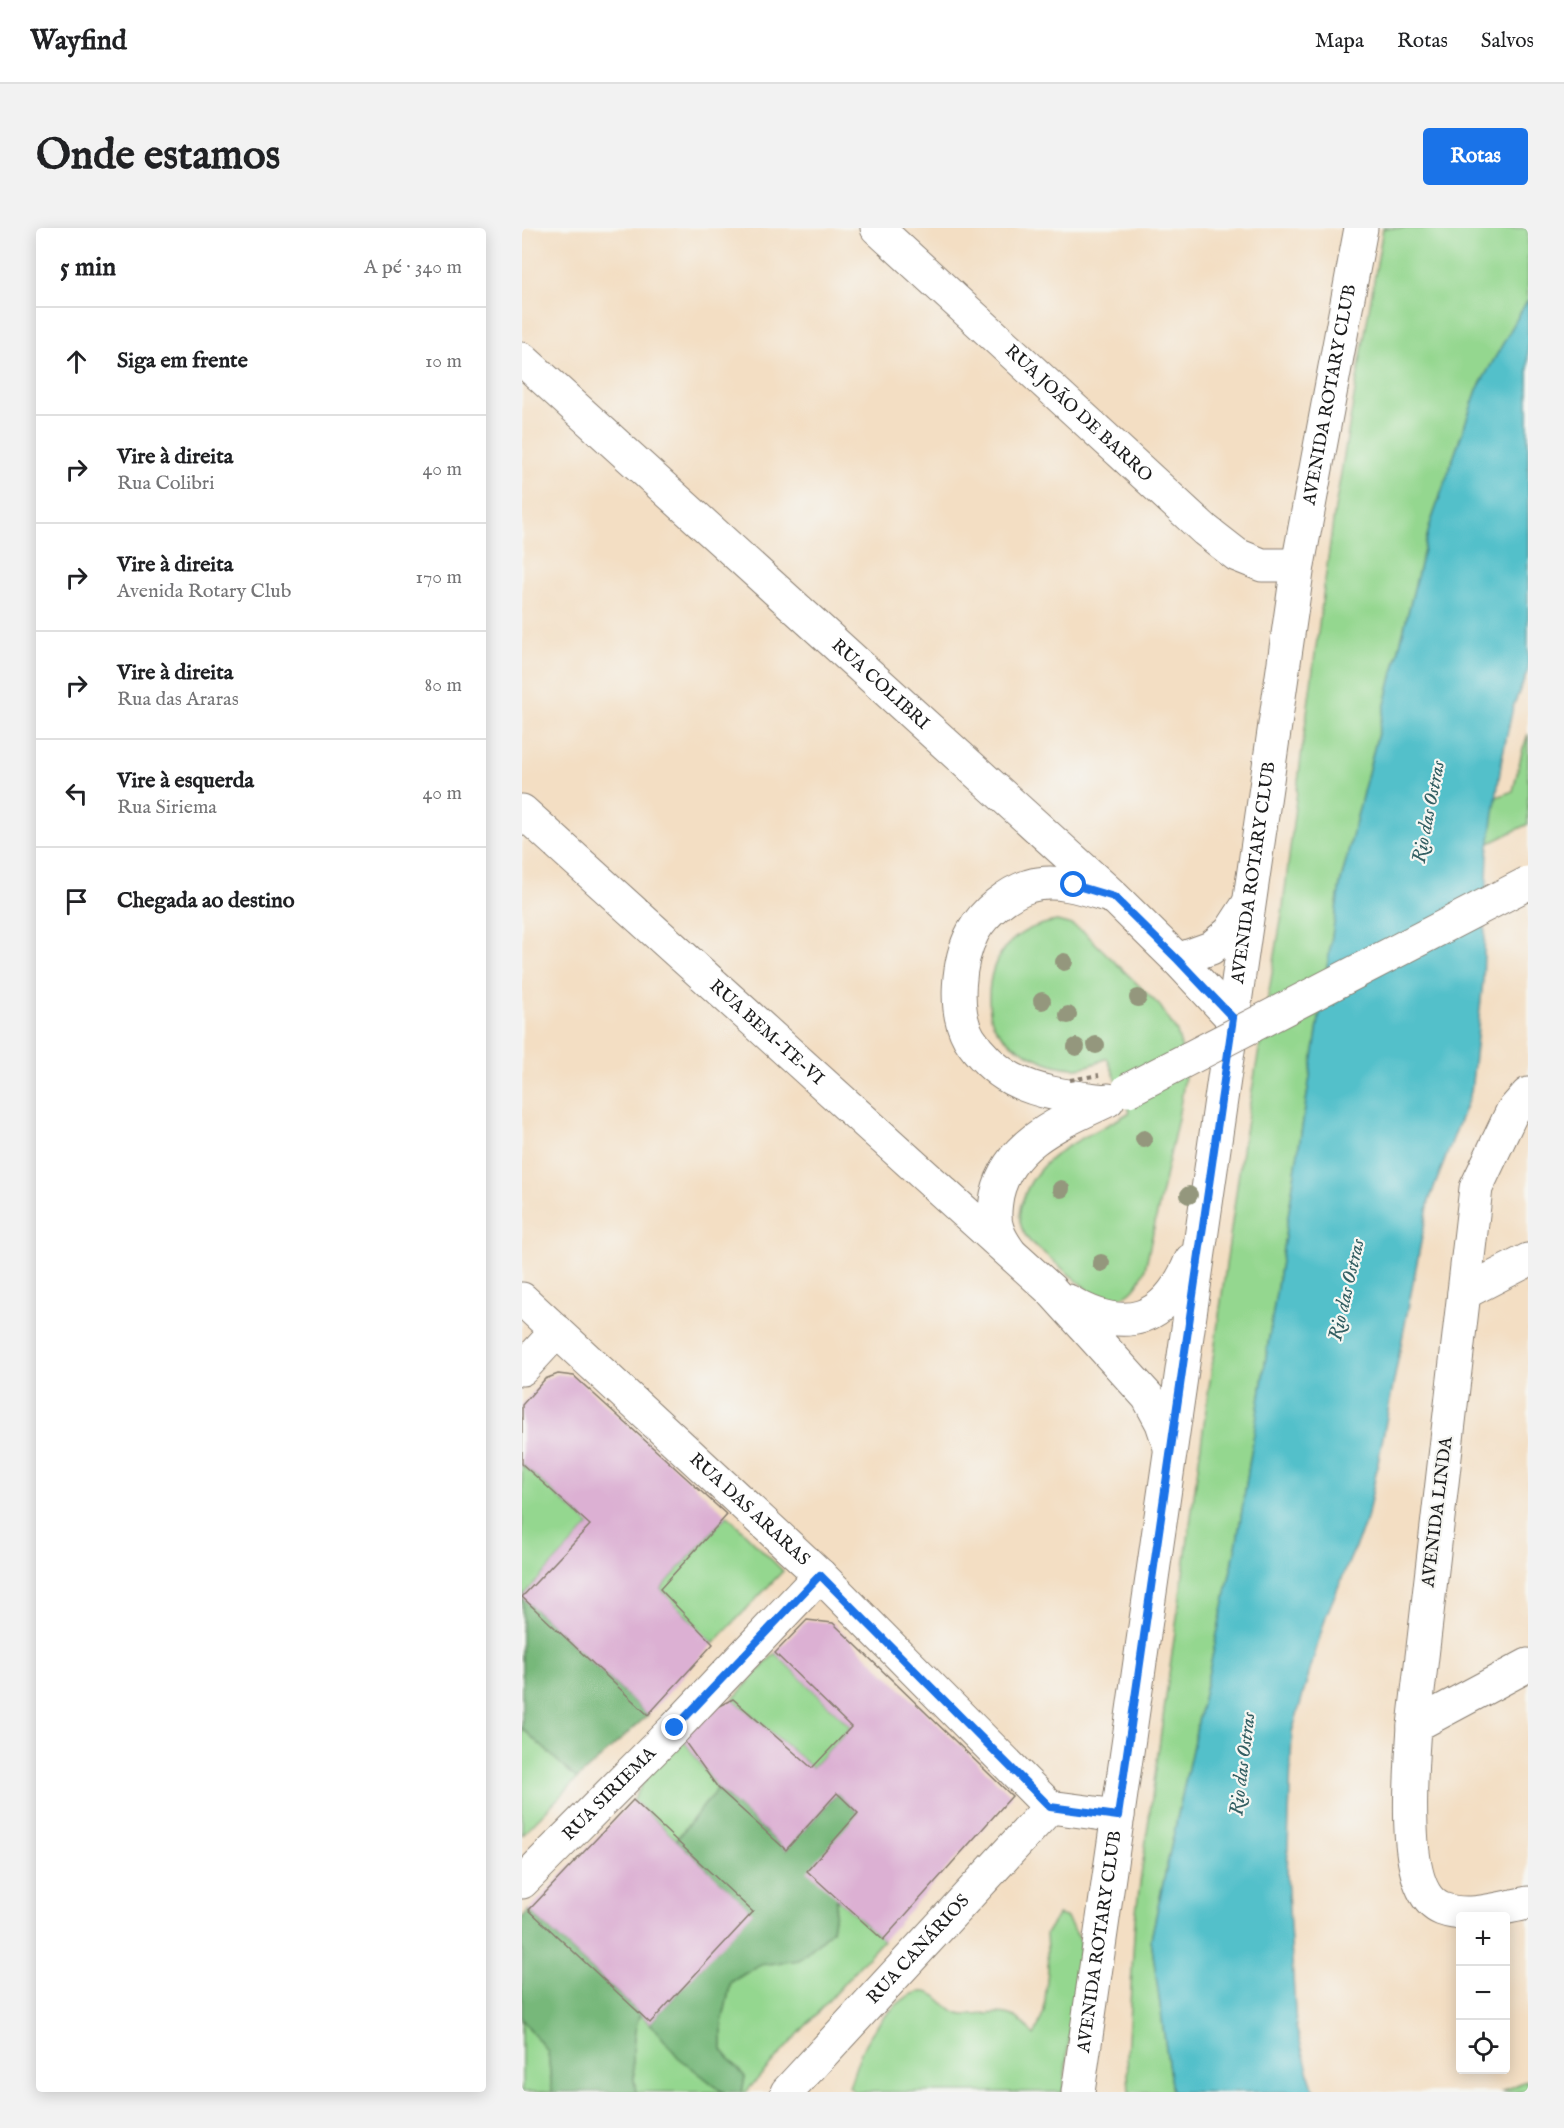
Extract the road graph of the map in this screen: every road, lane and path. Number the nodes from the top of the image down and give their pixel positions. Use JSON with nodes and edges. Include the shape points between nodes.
{"nodes":[{"id":1,"x":877,"y":228,"type":"edge"},
{"id":2,"x":1360,"y":228,"type":"edge"},
{"id":3,"x":522,"y":359,"type":"edge"},
{"id":4,"x":1298,"y":565,"type":"junction"},
{"id":5,"x":522,"y":811,"type":"edge"},
{"id":6,"x":1528,"y":883,"type":"edge"},
{"id":7,"x":1114,"y":897,"type":"junction"},
{"id":8,"x":1250,"y":903,"type":"junction"},
{"id":9,"x":1178,"y":960,"type":"junction"},
{"id":10,"x":1233,"y":1018,"type":"junction"},
{"id":11,"x":1528,"y":1094,"type":"edge"},
{"id":12,"x":1116,"y":1096,"type":"junction"},
{"id":13,"x":1203,"y":1219,"type":"junction"},
{"id":14,"x":1011,"y":1255,"type":"junction"},
{"id":15,"x":1528,"y":1260,"type":"edge"},
{"id":16,"x":1051,"y":1290,"type":"junction"},
{"id":17,"x":1464,"y":1293,"type":"junction"},
{"id":18,"x":522,"y":1299,"type":"edge"},
{"id":19,"x":557,"y":1331,"type":"junction"},
{"id":20,"x":522,"y":1369,"type":"edge"},
{"id":21,"x":1171,"y":1449,"type":"junction"},
{"id":22,"x":820,"y":1575,"type":"junction"},
{"id":23,"x":1528,"y":1665,"type":"edge"},
{"id":24,"x":1414,"y":1726,"type":"junction"},
{"id":25,"x":1050,"y":1807,"type":"junction"},
{"id":26,"x":1118,"y":1816,"type":"junction"},
{"id":27,"x":522,"y":1882,"type":"edge"},
{"id":28,"x":1528,"y":1903,"type":"edge"},
{"id":29,"x":787,"y":2092,"type":"edge"},
{"id":30,"x":1078,"y":2092,"type":"edge"}],
"edges":[{"from":1,"to":4,"type":"street","name":"RUA JOÃO DE BARRO","via":[[1205,530],[1237,555],[1262,565]]},
{"from":2,"to":4,"type":"street","name":"AVENIDA ROTARY CLUB"},
{"from":3,"to":7,"type":"street","name":"RUA COLIBRI"},
{"from":4,"to":8,"type":"street","name":"AVENIDA ROTARY CLUB"},
{"from":5,"to":14,"type":"street","name":"RUA BEM-TE-VI"},
{"from":6,"to":12,"type":"street","bridge":true},
{"from":7,"to":9,"type":"street","name":"RUA COLIBRI"},
{"from":7,"to":12,"type":"street","via":[[1053,883],[1029,886],[1007,897],[974,931],[960,975],[959,1007],[969,1037],[988,1062],[1010,1078],[1052,1094]]},
{"from":8,"to":9,"type":"street","via":[[1230,932],[1211,948]]},
{"from":8,"to":10,"type":"street","name":"AVENIDA ROTARY CLUB"},
{"from":9,"to":10,"type":"street","name":"RUA COLIBRI"},
{"from":10,"to":13,"type":"street","name":"AVENIDA ROTARY CLUB"},
{"from":11,"to":17,"type":"street","name":"AVENIDA LINDA","via":[[1512,1112],[1476,1188]]},
{"from":12,"to":14,"type":"street","via":[[1047,1130],[1010,1163],[994,1208],[997,1230]]},
{"from":13,"to":16,"type":"street","via":[[1177,1288],[1157,1310],[1145,1316],[1105,1318],[1083,1310]]},
{"from":13,"to":21,"type":"street","name":"AVENIDA ROTARY CLUB"},
{"from":14,"to":16,"type":"street","name":"RUA BEM-TE-VI"},
{"from":15,"to":17,"type":"street"},
{"from":16,"to":21,"type":"street","via":[[1148,1397]]},
{"from":17,"to":24,"type":"street","name":"AVENIDA LINDA"},
{"from":18,"to":19,"type":"street","name":"RUA DAS ARARAS"},
{"from":19,"to":20,"type":"street"},
{"from":19,"to":22,"type":"street","name":"RUA DAS ARARAS"},
{"from":21,"to":26,"type":"street","name":"AVENIDA ROTARY CLUB"},
{"from":22,"to":25,"type":"street","name":"RUA DAS ARARAS"},
{"from":22,"to":27,"type":"street","name":"RUA SIRIEMA"},
{"from":23,"to":24,"type":"street"},
{"from":24,"to":28,"type":"street","name":"AVENIDA LINDA","via":[[1410,1800],[1413,1855],[1425,1896],[1440,1909],[1467,1914]]},
{"from":25,"to":26,"type":"street"},
{"from":25,"to":29,"type":"street","name":"RUA CANÁRIOS"},
{"from":26,"to":30,"type":"street","name":"AVENIDA ROTARY CLUB"}]}
